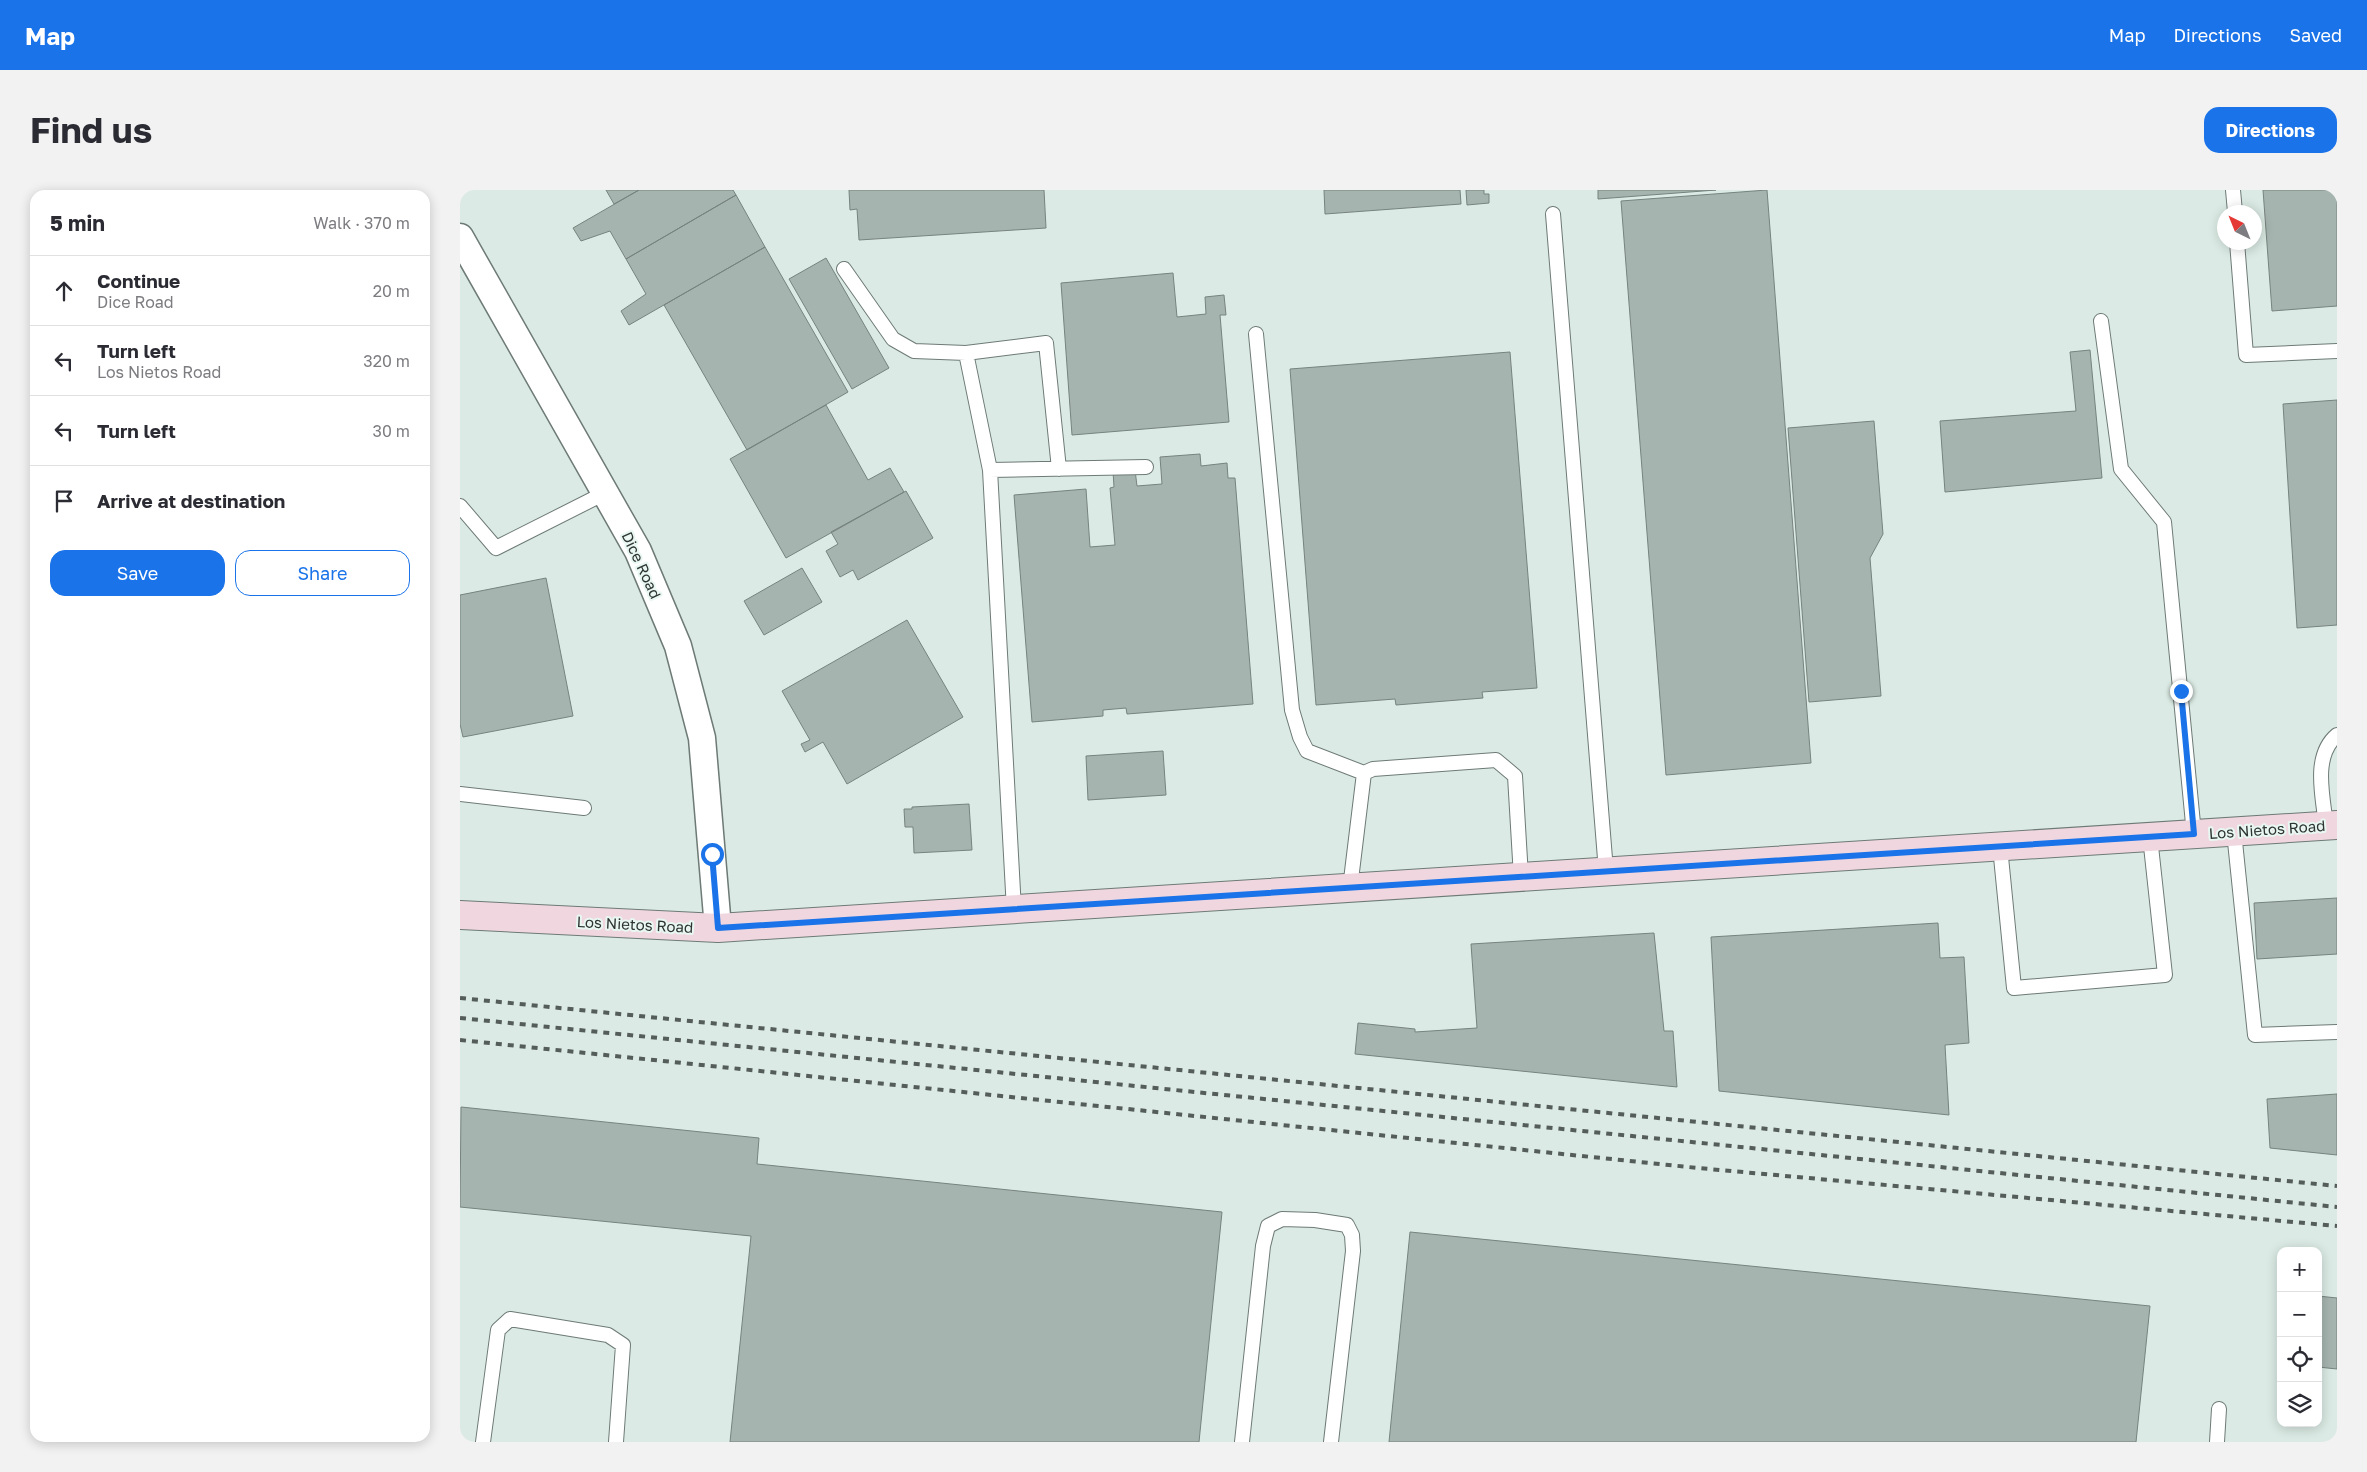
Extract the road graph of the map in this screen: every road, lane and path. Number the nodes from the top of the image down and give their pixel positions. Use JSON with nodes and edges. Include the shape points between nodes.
{"nodes":[{"id":1,"x":2233,"y":190,"type":"edge"},
{"id":2,"x":2234,"y":205,"type":"edge"},
{"id":3,"x":1553,"y":214,"type":"dead end"},
{"id":4,"x":460,"y":238,"type":"edge"},
{"id":5,"x":2238,"y":250,"type":"edge"},
{"id":6,"x":844,"y":269,"type":"dead end"},
{"id":7,"x":2101,"y":321,"type":"dead end"},
{"id":8,"x":1256,"y":334,"type":"dead end"},
{"id":9,"x":2337,"y":352,"type":"edge"},
{"id":10,"x":966,"y":353,"type":"junction"},
{"id":11,"x":1146,"y":467,"type":"dead end"},
{"id":12,"x":1059,"y":469,"type":"junction"},
{"id":13,"x":990,"y":470,"type":"junction"},
{"id":14,"x":605,"y":493,"type":"junction"},
{"id":15,"x":460,"y":506,"type":"edge"},
{"id":16,"x":2337,"y":735,"type":"edge"},
{"id":17,"x":1364,"y":773,"type":"junction"},
{"id":18,"x":460,"y":794,"type":"edge"},
{"id":19,"x":584,"y":808,"type":"dead end"},
{"id":20,"x":2331,"y":825,"type":"edge"},
{"id":21,"x":2234,"y":832,"type":"junction"},
{"id":22,"x":2194,"y":834,"type":"junction"},
{"id":23,"x":2150,"y":837,"type":"junction"},
{"id":24,"x":2000,"y":847,"type":"junction"},
{"id":25,"x":1606,"y":871,"type":"junction"},
{"id":26,"x":1521,"y":877,"type":"junction"},
{"id":27,"x":1350,"y":888,"type":"junction"},
{"id":28,"x":1014,"y":910,"type":"junction"},
{"id":29,"x":460,"y":915,"type":"edge"},
{"id":30,"x":718,"y":928,"type":"junction"},
{"id":31,"x":2337,"y":1032,"type":"edge"},
{"id":32,"x":2219,"y":1409,"type":"dead end"},
{"id":33,"x":483,"y":1442,"type":"edge"},
{"id":34,"x":616,"y":1442,"type":"edge"},
{"id":35,"x":1242,"y":1442,"type":"edge"},
{"id":36,"x":1331,"y":1442,"type":"edge"},
{"id":37,"x":2217,"y":1442,"type":"edge"}],
"edges":[{"from":1,"to":2,"type":"lane"},
{"from":3,"to":25,"type":"lane"},
{"from":4,"to":14,"type":"street","name":"Dice Road"},
{"from":5,"to":9,"type":"lane","via":[[2246,355]]},
{"from":6,"to":10,"type":"lane","via":[[893,339],[914,351]]},
{"from":7,"to":22,"type":"lane","via":[[2121,469],[2164,522]]},
{"from":8,"to":17,"type":"lane","via":[[1292,710],[1307,751]]},
{"from":10,"to":12,"type":"lane","via":[[1046,343]]},
{"from":10,"to":13,"type":"lane"},
{"from":11,"to":12,"type":"lane"},
{"from":12,"to":13,"type":"lane"},
{"from":13,"to":28,"type":"lane"},
{"from":14,"to":15,"type":"lane","via":[[496,548]]},
{"from":14,"to":30,"type":"street","name":"Dice Road","via":[[638,551],[678,646],[702,738]]},
{"from":16,"to":20,"type":"lane","via":[[2329,742],[2321,766]]},
{"from":17,"to":26,"type":"lane","via":[[1373,769],[1496,760],[1515,776]]},
{"from":17,"to":27,"type":"lane"},
{"from":18,"to":19,"type":"lane"},
{"from":20,"to":21,"type":"main road","name":"Los Nietos Road"},
{"from":21,"to":22,"type":"main road","name":"Los Nietos Road"},
{"from":21,"to":31,"type":"lane","via":[[2254,1035]]},
{"from":22,"to":23,"type":"main road","name":"Los Nietos Road"},
{"from":23,"to":24,"type":"main road","name":"Los Nietos Road"},
{"from":23,"to":24,"type":"lane","via":[[2165,975],[2014,988]]},
{"from":24,"to":25,"type":"main road","name":"Los Nietos Road"},
{"from":25,"to":26,"type":"main road","name":"Los Nietos Road"},
{"from":26,"to":27,"type":"main road","name":"Los Nietos Road"},
{"from":27,"to":28,"type":"main road","name":"Los Nietos Road"},
{"from":28,"to":30,"type":"main road","name":"Los Nietos Road"},
{"from":29,"to":30,"type":"main road","name":"Los Nietos Road"},
{"from":32,"to":37,"type":"lane"},
{"from":33,"to":34,"type":"lane","via":[[498,1330],[510,1319],[608,1335],[623,1344]]},
{"from":35,"to":36,"type":"lane","via":[[1263,1246],[1268,1226],[1282,1219],[1346,1225],[1352,1235],[1353,1251]]}]}
